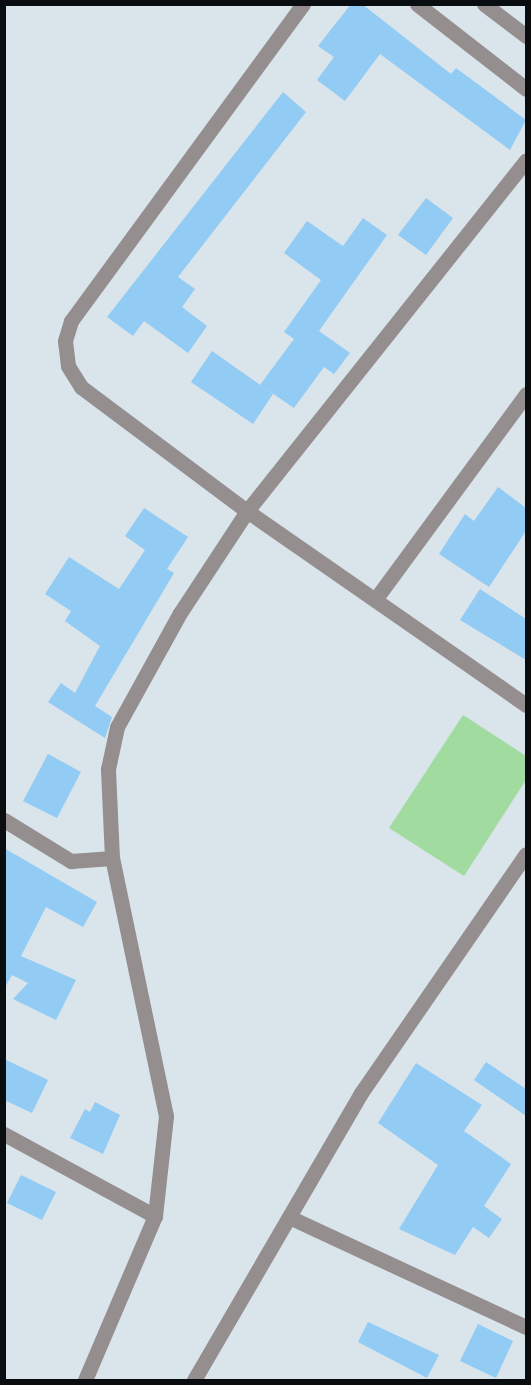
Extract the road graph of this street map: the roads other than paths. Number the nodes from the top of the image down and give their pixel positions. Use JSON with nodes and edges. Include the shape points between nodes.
{"nodes":[{"id":1,"x":303,"y":4,"type":"edge"},
{"id":2,"x":417,"y":4,"type":"edge"},
{"id":3,"x":484,"y":4,"type":"edge"},
{"id":4,"x":526,"y":36,"type":"edge"},
{"id":5,"x":526,"y":89,"type":"edge"},
{"id":6,"x":526,"y":160,"type":"edge"},
{"id":7,"x":526,"y":394,"type":"edge"},
{"id":8,"x":247,"y":511,"type":"junction"},
{"id":9,"x":377,"y":597,"type":"junction"},
{"id":10,"x":526,"y":705,"type":"edge"},
{"id":11,"x":4,"y":820,"type":"edge"},
{"id":12,"x":526,"y":855,"type":"edge"},
{"id":13,"x":112,"y":858,"type":"junction"},
{"id":14,"x":4,"y":1134,"type":"edge"},
{"id":15,"x":155,"y":1216,"type":"junction"},
{"id":16,"x":289,"y":1217,"type":"junction"},
{"id":17,"x":526,"y":1327,"type":"edge"},
{"id":18,"x":85,"y":1380,"type":"edge"},
{"id":19,"x":194,"y":1380,"type":"edge"}],
"edges":[{"from":1,"to":8,"type":"street","via":[[71,321],[65,341],[68,366],[81,387]]},
{"from":2,"to":5,"type":"street"},
{"from":3,"to":4,"type":"street"},
{"from":6,"to":8,"type":"street"},
{"from":7,"to":9,"type":"street"},
{"from":8,"to":9,"type":"street"},
{"from":8,"to":13,"type":"street","via":[[180,613],[117,727],[108,769]]},
{"from":9,"to":10,"type":"street"},
{"from":11,"to":13,"type":"street","via":[[70,861]]},
{"from":12,"to":16,"type":"street","via":[[361,1093]]},
{"from":13,"to":15,"type":"street","via":[[166,1116]]},
{"from":14,"to":15,"type":"street"},
{"from":15,"to":18,"type":"street"},
{"from":16,"to":17,"type":"street"},
{"from":16,"to":19,"type":"street"}]}
